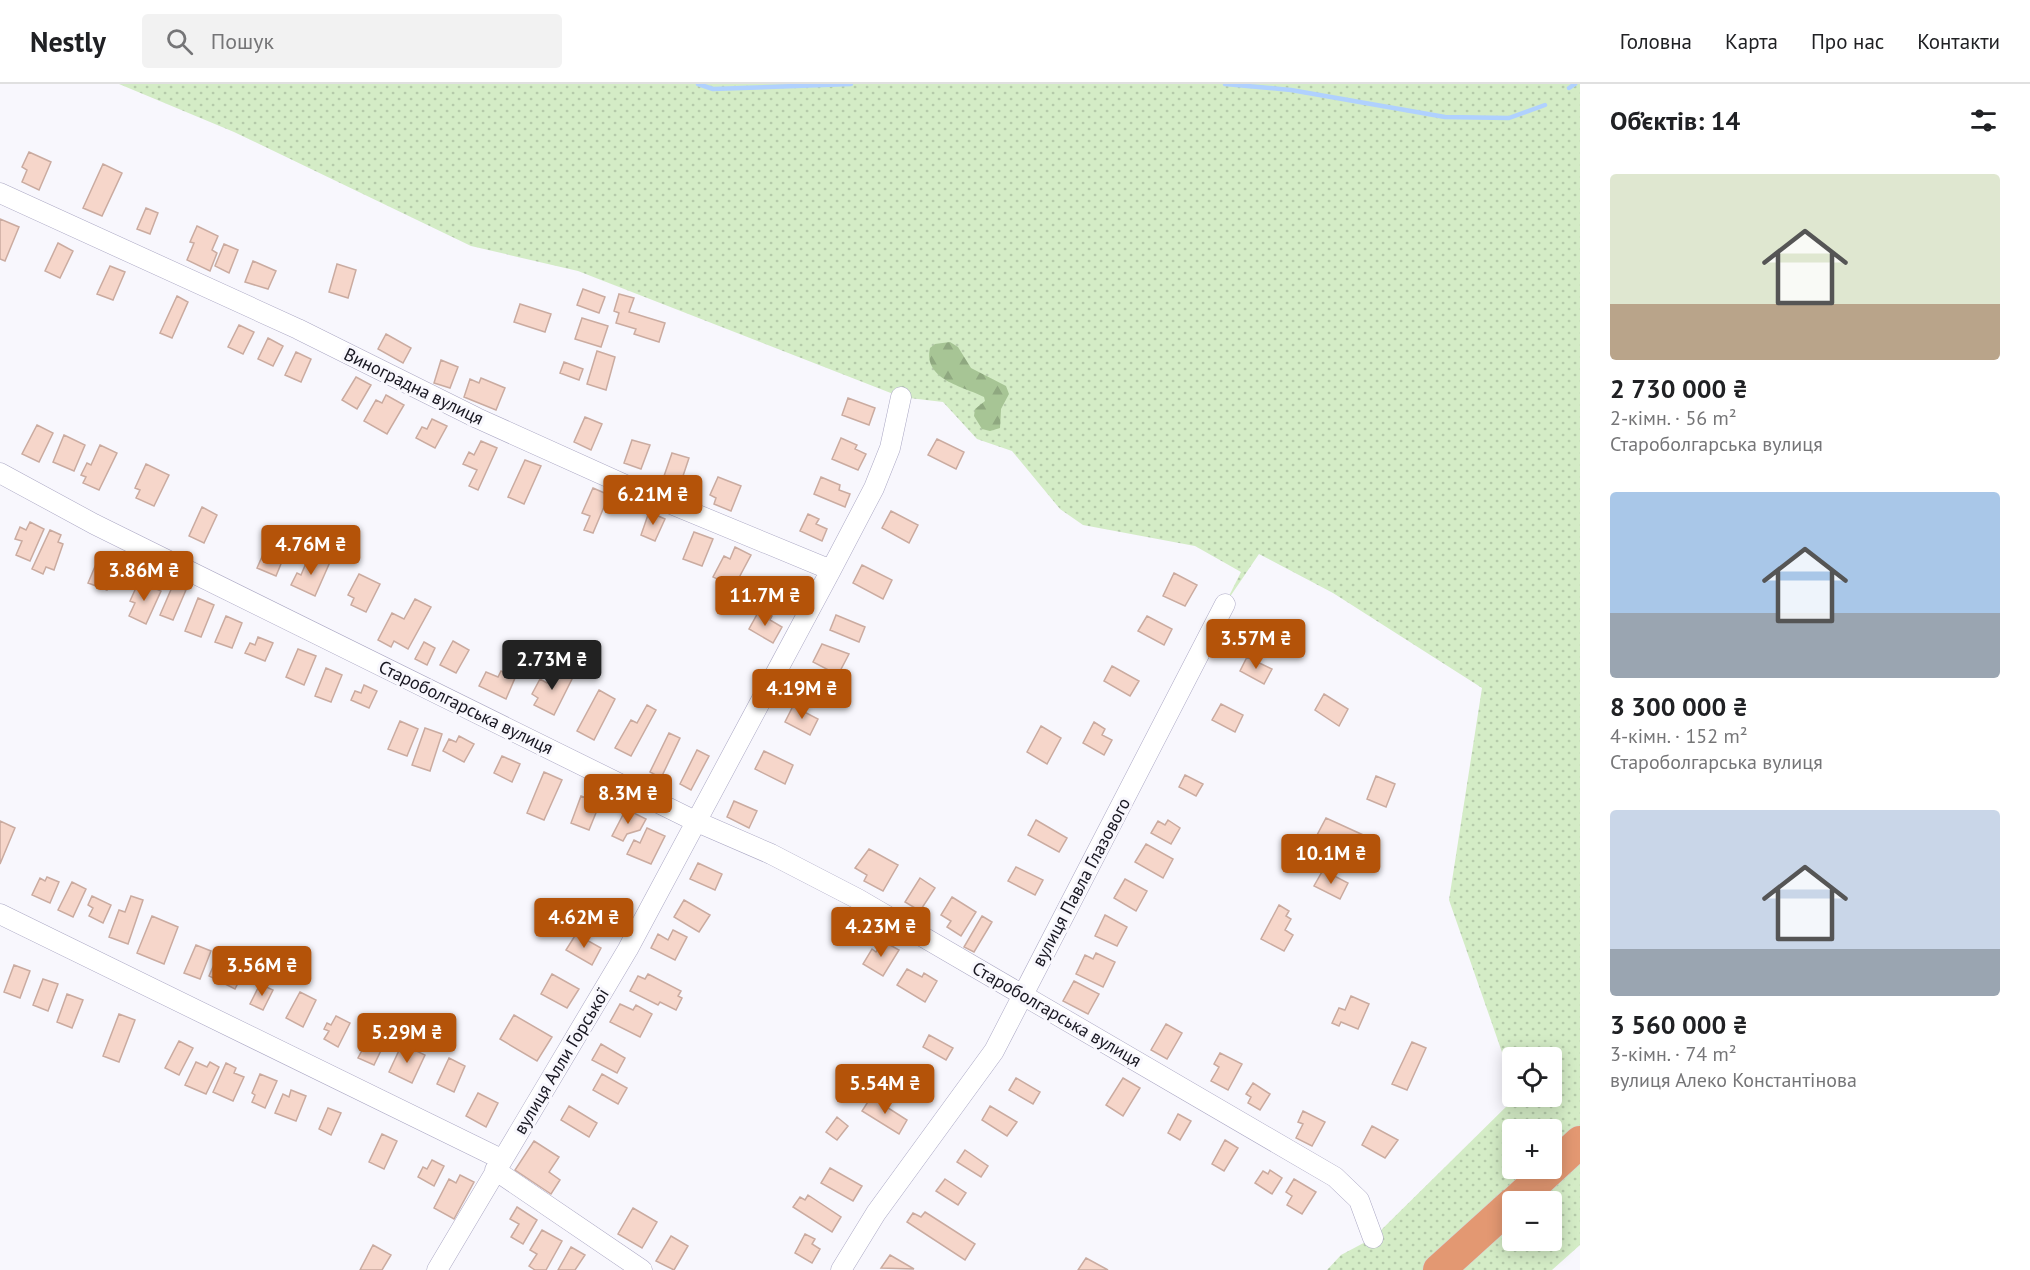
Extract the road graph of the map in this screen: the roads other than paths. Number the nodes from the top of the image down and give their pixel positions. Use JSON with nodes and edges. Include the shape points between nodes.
{"nodes":[{"id":1,"x":0,"y":193,"type":"edge"},
{"id":2,"x":901,"y":398,"type":"dead end"},
{"id":3,"x":0,"y":473,"type":"edge"},
{"id":4,"x":831,"y":570,"type":"junction"},
{"id":5,"x":1225,"y":604,"type":"dead end"},
{"id":6,"x":695,"y":821,"type":"junction"},
{"id":7,"x":0,"y":914,"type":"edge"},
{"id":8,"x":1022,"y":993,"type":"junction"},
{"id":9,"x":1580,"y":1142,"type":"edge"},
{"id":10,"x":498,"y":1164,"type":"junction"},
{"id":11,"x":1527,"y":1191,"type":"edge"},
{"id":12,"x":1502,"y":1214,"type":"edge"},
{"id":13,"x":1373,"y":1238,"type":"dead end"},
{"id":14,"x":437,"y":1270,"type":"edge"},
{"id":15,"x":642,"y":1270,"type":"edge"},
{"id":16,"x":841,"y":1270,"type":"edge"},
{"id":17,"x":1439,"y":1270,"type":"edge"}],
"edges":[{"from":1,"to":4,"type":"street","name":"Виноградна вулиця","via":[[298,329],[477,418],[630,487]]},
{"from":2,"to":4,"type":"street","name":"вулиця Алли Горської","via":[[890,448],[874,488]]},
{"from":3,"to":6,"type":"street","name":"Староболгарська вулиця","via":[[94,524]]},
{"from":4,"to":6,"type":"street","name":"вулиця Алли Горської"},
{"from":5,"to":8,"type":"street","name":"вулиця Павла Глазового"},
{"from":6,"to":8,"type":"street","name":"Староболгарська вулиця","via":[[848,894]]},
{"from":6,"to":10,"type":"street","name":"вулиця Алли Горської","via":[[628,949]]},
{"from":7,"to":10,"type":"street"},
{"from":8,"to":13,"type":"street","name":"Староболгарська вулиця","via":[[1335,1177],[1359,1200]]},
{"from":8,"to":16,"type":"street","name":"вулиця Павла Глазового","via":[[994,1051],[876,1213]]},
{"from":9,"to":11,"type":"highway"},
{"from":10,"to":14,"type":"street","name":"вулиця Алли Горської"},
{"from":10,"to":15,"type":"street"},
{"from":12,"to":17,"type":"highway"}]}
